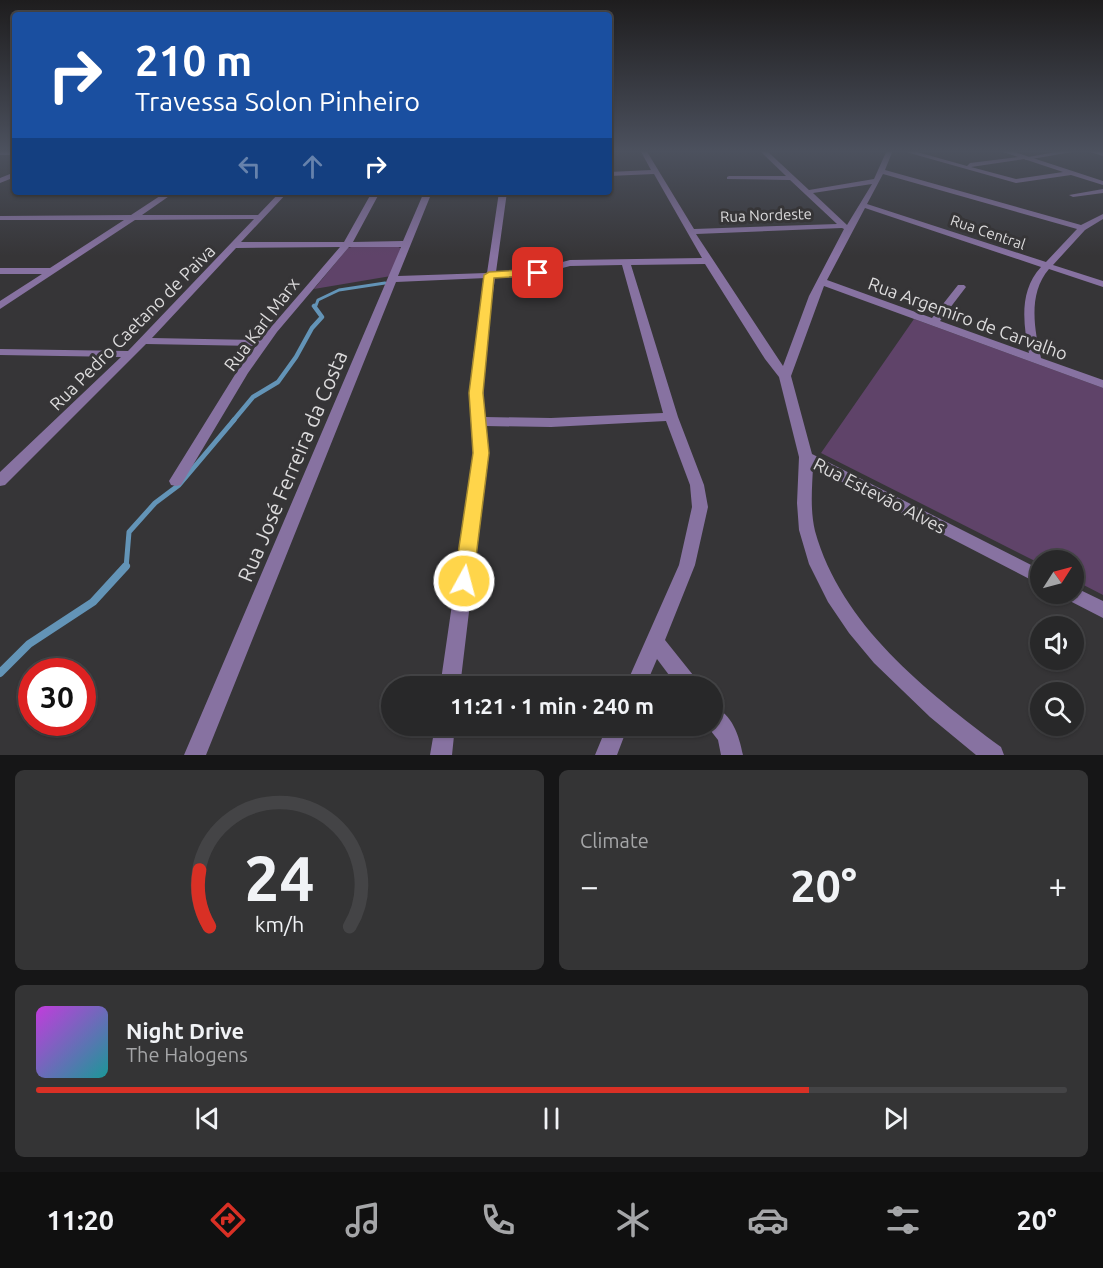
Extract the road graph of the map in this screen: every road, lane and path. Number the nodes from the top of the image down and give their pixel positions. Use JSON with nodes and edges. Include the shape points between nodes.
{"nodes":[{"id":1,"x":664,"y":185,"type":"edge"},
{"id":2,"x":800,"y":185,"type":"edge"},
{"id":3,"x":850,"y":185,"type":"edge"},
{"id":4,"x":875,"y":185,"type":"edge"},
{"id":5,"x":931,"y":185,"type":"edge"},
{"id":6,"x":1103,"y":191,"type":"edge"},
{"id":7,"x":807,"y":192,"type":"junction"},
{"id":8,"x":166,"y":195,"type":"edge"},
{"id":9,"x":281,"y":195,"type":"edge"},
{"id":10,"x":374,"y":195,"type":"edge"},
{"id":11,"x":427,"y":195,"type":"edge"},
{"id":12,"x":502,"y":195,"type":"edge"},
{"id":13,"x":1073,"y":195,"type":"dead end"},
{"id":14,"x":863,"y":205,"type":"junction"},
{"id":15,"x":1103,"y":216,"type":"edge"},
{"id":16,"x":132,"y":217,"type":"junction"},
{"id":17,"x":260,"y":217,"type":"junction"},
{"id":18,"x":0,"y":218,"type":"edge"},
{"id":19,"x":845,"y":228,"type":"junction"},
{"id":20,"x":1082,"y":228,"type":"junction"},
{"id":21,"x":691,"y":232,"type":"junction"},
{"id":22,"x":347,"y":244,"type":"junction"},
{"id":23,"x":408,"y":244,"type":"junction"},
{"id":24,"x":235,"y":245,"type":"junction"},
{"id":25,"x":708,"y":261,"type":"junction"},
{"id":26,"x":626,"y":263,"type":"junction"},
{"id":27,"x":1045,"y":267,"type":"junction"},
{"id":28,"x":0,"y":271,"type":"edge"},
{"id":29,"x":53,"y":271,"type":"junction"},
{"id":30,"x":489,"y":275,"type":"junction"},
{"id":31,"x":393,"y":279,"type":"junction"},
{"id":32,"x":822,"y":282,"type":"junction"},
{"id":33,"x":1103,"y":284,"type":"edge"},
{"id":34,"x":961,"y":287,"type":"dead end"},
{"id":35,"x":0,"y":306,"type":"edge"},
{"id":36,"x":934,"y":322,"type":"junction"},
{"id":37,"x":144,"y":340,"type":"junction"},
{"id":38,"x":264,"y":343,"type":"junction"},
{"id":39,"x":0,"y":352,"type":"edge"},
{"id":40,"x":132,"y":354,"type":"junction"},
{"id":41,"x":1036,"y":360,"type":"junction"},
{"id":42,"x":785,"y":376,"type":"junction"},
{"id":43,"x":1103,"y":384,"type":"edge"},
{"id":44,"x":671,"y":417,"type":"junction"},
{"id":45,"x":479,"y":421,"type":"junction"},
{"id":46,"x":806,"y":457,"type":"junction"},
{"id":47,"x":0,"y":481,"type":"edge"},
{"id":48,"x":176,"y":481,"type":"dead end"},
{"id":49,"x":1030,"y":572,"type":"edge"},
{"id":50,"x":1084,"y":600,"type":"edge"},
{"id":51,"x":1103,"y":610,"type":"edge"},
{"id":52,"x":654,"y":641,"type":"junction"},
{"id":53,"x":451,"y":676,"type":"edge"},
{"id":54,"x":640,"y":676,"type":"edge"},
{"id":55,"x":681,"y":676,"type":"edge"},
{"id":56,"x":723,"y":729,"type":"edge"},
{"id":57,"x":444,"y":736,"type":"edge"},
{"id":58,"x":614,"y":736,"type":"edge"},
{"id":59,"x":195,"y":755,"type":"edge"},
{"id":60,"x":441,"y":755,"type":"edge"},
{"id":61,"x":606,"y":755,"type":"edge"},
{"id":62,"x":732,"y":755,"type":"edge"},
{"id":63,"x":993,"y":755,"type":"edge"}],
"edges":[{"from":1,"to":21,"type":"street","name":"Rua Estevão Alves"},
{"from":2,"to":7,"type":"street"},
{"from":3,"to":7,"type":"street"},
{"from":4,"to":14,"type":"street"},
{"from":5,"to":20,"type":"street"},
{"from":6,"to":13,"type":"street"},
{"from":7,"to":19,"type":"street"},
{"from":8,"to":16,"type":"street"},
{"from":9,"to":17,"type":"street","name":"Rua Pedro Caetano de Paiva"},
{"from":10,"to":22,"type":"street","name":"Rua Karl Marx"},
{"from":11,"to":23,"type":"street","name":"Rua José Ferreira da Costa"},
{"from":12,"to":30,"type":"street"},
{"from":14,"to":19,"type":"street"},
{"from":14,"to":27,"type":"street","name":"Rua Central"},
{"from":15,"to":20,"type":"street"},
{"from":16,"to":17,"type":"street"},
{"from":16,"to":18,"type":"street"},
{"from":16,"to":29,"type":"street"},
{"from":17,"to":24,"type":"street","name":"Rua Pedro Caetano de Paiva"},
{"from":19,"to":21,"type":"street","name":"Rua Nordeste"},
{"from":19,"to":32,"type":"street"},
{"from":20,"to":27,"type":"street"},
{"from":21,"to":25,"type":"street","name":"Rua Estevão Alves"},
{"from":22,"to":23,"type":"street"},
{"from":22,"to":24,"type":"street"},
{"from":22,"to":38,"type":"street","name":"Rua Karl Marx"},
{"from":23,"to":31,"type":"street","name":"Rua José Ferreira da Costa"},
{"from":24,"to":37,"type":"street","name":"Rua Pedro Caetano de Paiva"},
{"from":25,"to":26,"type":"street"},
{"from":25,"to":42,"type":"street","name":"Rua Estevão Alves"},
{"from":26,"to":30,"type":"street","via":[[570,263],[529,274]]},
{"from":26,"to":44,"type":"street"},
{"from":27,"to":33,"type":"street","name":"Rua Central"},
{"from":27,"to":41,"type":"street","via":[[1036,278],[1031,296]]},
{"from":28,"to":29,"type":"street"},
{"from":29,"to":35,"type":"street"},
{"from":30,"to":31,"type":"street"},
{"from":30,"to":45,"type":"street","via":[[476,393]]},
{"from":31,"to":59,"type":"street","name":"Rua José Ferreira da Costa"},
{"from":32,"to":36,"type":"street","name":"Rua Argemiro de Carvalho"},
{"from":32,"to":42,"type":"street"},
{"from":34,"to":36,"type":"street"},
{"from":36,"to":41,"type":"street","name":"Rua Argemiro de Carvalho"},
{"from":37,"to":38,"type":"street"},
{"from":37,"to":40,"type":"street","name":"Rua Pedro Caetano de Paiva"},
{"from":38,"to":48,"type":"street","name":"Rua Karl Marx"},
{"from":39,"to":40,"type":"street"},
{"from":40,"to":47,"type":"street","name":"Rua Pedro Caetano de Paiva"},
{"from":41,"to":43,"type":"street","name":"Rua Argemiro de Carvalho"},
{"from":42,"to":46,"type":"street","name":"Rua Estevão Alves"},
{"from":44,"to":45,"type":"street","via":[[543,423]]},
{"from":44,"to":52,"type":"street","via":[[697,484],[700,507],[687,565]]},
{"from":45,"to":53,"type":"street","via":[[481,453]]},
{"from":46,"to":49,"type":"street","name":"Rua Estevão Alves"},
{"from":46,"to":63,"type":"street","via":[[806,527],[813,553],[842,606],[869,644],[902,679]]},
{"from":50,"to":51,"type":"street"},
{"from":52,"to":54,"type":"street"},
{"from":52,"to":55,"type":"street"},
{"from":56,"to":62,"type":"street"},
{"from":57,"to":60,"type":"street"},
{"from":58,"to":61,"type":"street"}]}
